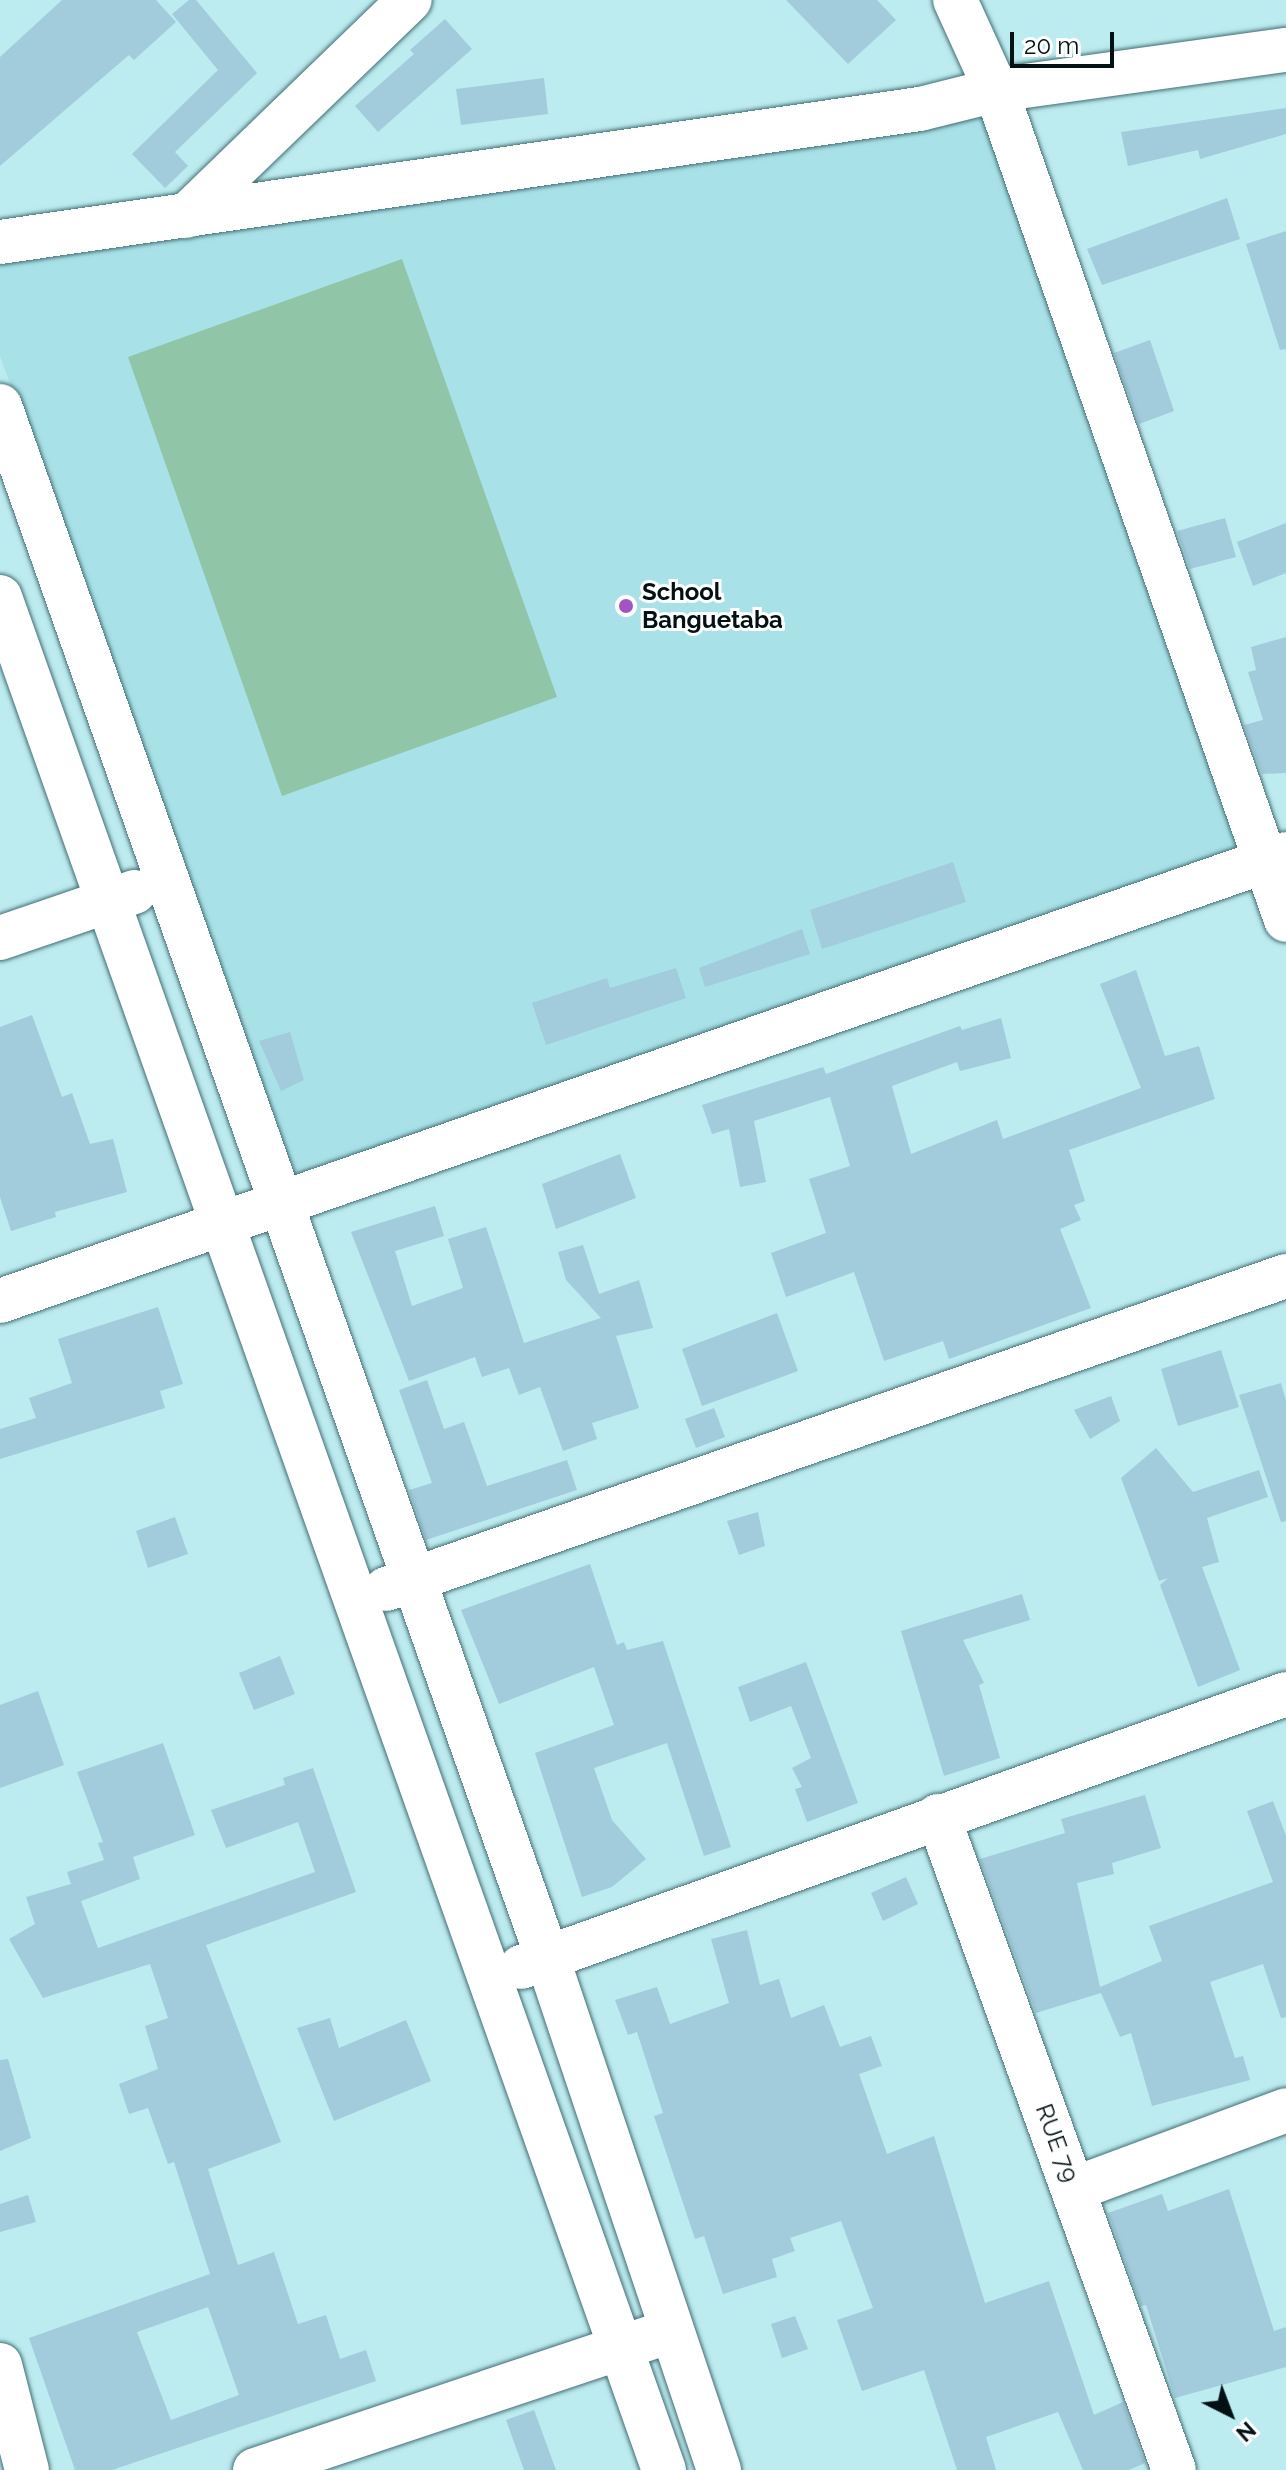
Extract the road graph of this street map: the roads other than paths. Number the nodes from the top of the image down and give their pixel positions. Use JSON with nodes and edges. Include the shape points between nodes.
{"nodes":[{"id":1,"x":410,"y":0,"type":"edge"},
{"id":2,"x":964,"y":3,"type":"edge"},
{"id":3,"x":1286,"y":50,"type":"edge"},
{"id":4,"x":996,"y":90,"type":"junction"},
{"id":5,"x":186,"y":216,"type":"junction"},
{"id":6,"x":0,"y":242,"type":"edge"},
{"id":7,"x":0,"y":406,"type":"edge"},
{"id":8,"x":56,"y":564,"type":"junction"},
{"id":9,"x":0,"y":583,"type":"edge"},
{"id":10,"x":0,"y":597,"type":"edge"},
{"id":11,"x":1276,"y":857,"type":"edge"},
{"id":12,"x":167,"y":881,"type":"junction"},
{"id":13,"x":108,"y":901,"type":"junction"},
{"id":14,"x":1286,"y":920,"type":"edge"},
{"id":15,"x":0,"y":938,"type":"edge"},
{"id":16,"x":280,"y":1204,"type":"junction"},
{"id":17,"x":223,"y":1223,"type":"junction"},
{"id":18,"x":1286,"y":1276,"type":"edge"},
{"id":19,"x":0,"y":1301,"type":"edge"},
{"id":20,"x":414,"y":1580,"type":"junction"},
{"id":21,"x":357,"y":1598,"type":"junction"},
{"id":22,"x":1286,"y":1694,"type":"edge"},
{"id":23,"x":938,"y":1816,"type":"junction"},
{"id":24,"x":547,"y":1957,"type":"junction"},
{"id":25,"x":492,"y":1977,"type":"junction"},
{"id":26,"x":1286,"y":2110,"type":"edge"},
{"id":27,"x":1074,"y":2189,"type":"junction"},
{"id":28,"x":673,"y":2330,"type":"junction"},
{"id":29,"x":624,"y":2346,"type":"junction"},
{"id":30,"x":0,"y":2365,"type":"edge"},
{"id":31,"x":27,"y":2470,"type":"edge"},
{"id":32,"x":255,"y":2470,"type":"edge"},
{"id":33,"x":664,"y":2470,"type":"edge"},
{"id":34,"x":719,"y":2470,"type":"edge"},
{"id":35,"x":1174,"y":2470,"type":"edge"}],
"edges":[{"from":1,"to":5,"type":"street"},
{"from":2,"to":4,"type":"street"},
{"from":3,"to":4,"type":"street"},
{"from":4,"to":5,"type":"street","via":[[920,109]]},
{"from":4,"to":11,"type":"street"},
{"from":5,"to":6,"type":"street"},
{"from":7,"to":8,"type":"street"},
{"from":8,"to":9,"type":"street"},
{"from":8,"to":12,"type":"street"},
{"from":10,"to":13,"type":"street"},
{"from":11,"to":14,"type":"street"},
{"from":11,"to":16,"type":"street"},
{"from":12,"to":13,"type":"street"},
{"from":12,"to":16,"type":"street"},
{"from":13,"to":15,"type":"street"},
{"from":13,"to":17,"type":"street"},
{"from":16,"to":17,"type":"street"},
{"from":16,"to":20,"type":"street"},
{"from":17,"to":19,"type":"street"},
{"from":17,"to":21,"type":"street"},
{"from":18,"to":20,"type":"street"},
{"from":20,"to":21,"type":"street"},
{"from":20,"to":24,"type":"street"},
{"from":21,"to":25,"type":"street"},
{"from":22,"to":23,"type":"street"},
{"from":23,"to":24,"type":"street"},
{"from":23,"to":27,"type":"street","name":"RUE 79"},
{"from":24,"to":25,"type":"street"},
{"from":24,"to":28,"type":"street"},
{"from":25,"to":29,"type":"street"},
{"from":26,"to":27,"type":"street"},
{"from":27,"to":35,"type":"street","name":"RUE 79"},
{"from":28,"to":29,"type":"street"},
{"from":28,"to":34,"type":"street"},
{"from":29,"to":32,"type":"street"},
{"from":29,"to":33,"type":"street"},
{"from":30,"to":31,"type":"street"}]}
